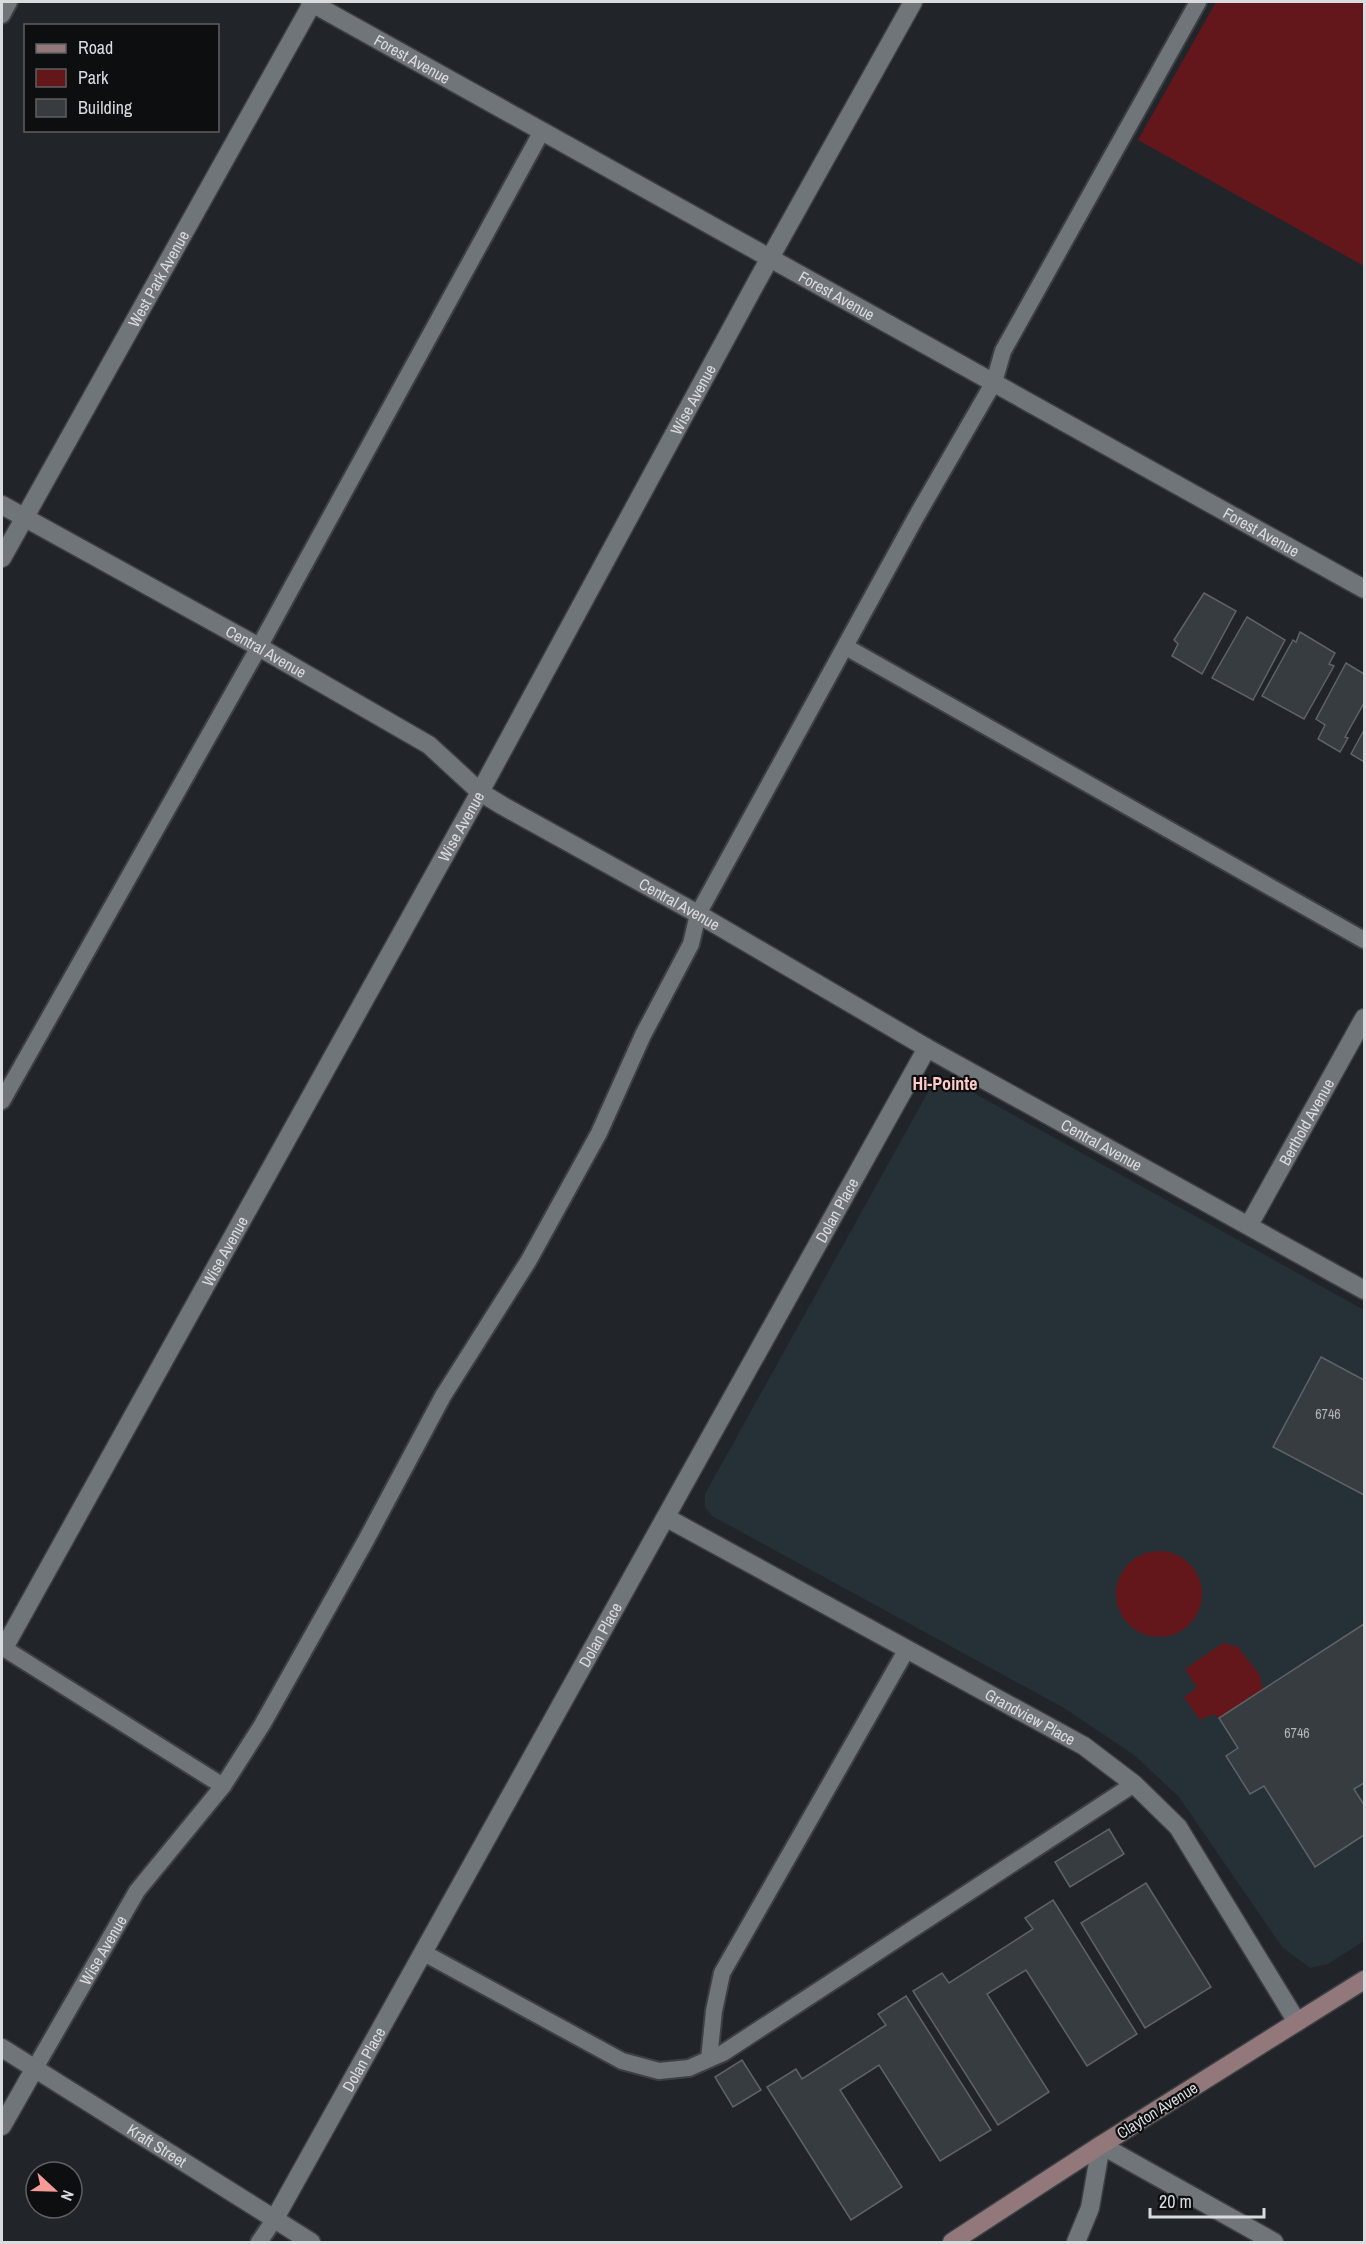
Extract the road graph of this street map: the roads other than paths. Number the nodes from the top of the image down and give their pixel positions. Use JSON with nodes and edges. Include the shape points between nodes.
{"nodes":[{"id":1,"x":9,"y":2,"type":"edge"},
{"id":2,"x":312,"y":2,"type":"edge"},
{"id":3,"x":913,"y":2,"type":"edge"},
{"id":4,"x":1198,"y":2,"type":"edge"},
{"id":5,"x":2,"y":15,"type":"edge"},
{"id":6,"x":542,"y":131,"type":"junction"},
{"id":7,"x":771,"y":258,"type":"junction"},
{"id":8,"x":994,"y":382,"type":"junction"},
{"id":9,"x":2,"y":506,"type":"edge"},
{"id":10,"x":25,"y":518,"type":"junction"},
{"id":11,"x":2,"y":558,"type":"edge"},
{"id":12,"x":1365,"y":589,"type":"edge"},
{"id":13,"x":259,"y":647,"type":"junction"},
{"id":14,"x":846,"y":647,"type":"junction"},
{"id":15,"x":480,"y":792,"type":"junction"},
{"id":16,"x":699,"y":914,"type":"junction"},
{"id":17,"x":1365,"y":940,"type":"edge"},
{"id":18,"x":1365,"y":1018,"type":"edge"},
{"id":19,"x":927,"y":1048,"type":"junction"},
{"id":20,"x":2,"y":1101,"type":"edge"},
{"id":21,"x":1248,"y":1225,"type":"junction"},
{"id":22,"x":1365,"y":1290,"type":"edge"},
{"id":23,"x":667,"y":1518,"type":"junction"},
{"id":24,"x":3,"y":1647,"type":"edge"},
{"id":25,"x":907,"y":1649,"type":"junction"},
{"id":26,"x":1134,"y":1784,"type":"junction"},
{"id":27,"x":223,"y":1786,"type":"junction"},
{"id":28,"x":424,"y":1953,"type":"junction"},
{"id":29,"x":1365,"y":1980,"type":"edge"},
{"id":30,"x":1297,"y":2022,"type":"junction"},
{"id":31,"x":2,"y":2048,"type":"edge"},
{"id":32,"x":709,"y":2059,"type":"junction"},
{"id":33,"x":35,"y":2068,"type":"junction"},
{"id":34,"x":2,"y":2126,"type":"edge"},
{"id":35,"x":1101,"y":2145,"type":"junction"},
{"id":36,"x":274,"y":2220,"type":"junction"},
{"id":37,"x":259,"y":2242,"type":"edge"},
{"id":38,"x":311,"y":2242,"type":"edge"},
{"id":39,"x":952,"y":2242,"type":"edge"},
{"id":40,"x":1076,"y":2242,"type":"edge"},
{"id":41,"x":1274,"y":2242,"type":"edge"}],
"edges":[{"from":1,"to":5,"type":"lane"},
{"from":2,"to":6,"type":"street","name":"Forest Avenue"},
{"from":2,"to":10,"type":"street","name":"West Park Avenue"},
{"from":3,"to":7,"type":"street","name":"Wise Avenue"},
{"from":4,"to":8,"type":"lane","name":"Wise Avenue","via":[[1003,351]]},
{"from":6,"to":7,"type":"street","name":"Forest Avenue"},
{"from":6,"to":13,"type":"lane"},
{"from":7,"to":8,"type":"street","name":"Forest Avenue"},
{"from":7,"to":15,"type":"street","name":"Wise Avenue"},
{"from":8,"to":12,"type":"street","name":"Forest Avenue"},
{"from":8,"to":14,"type":"lane","name":"Wise Avenue"},
{"from":9,"to":10,"type":"street","name":"Central Avenue"},
{"from":10,"to":11,"type":"street","name":"West Park Avenue"},
{"from":10,"to":13,"type":"street","name":"Central Avenue"},
{"from":13,"to":15,"type":"street","name":"Central Avenue","via":[[429,745]]},
{"from":13,"to":20,"type":"lane"},
{"from":14,"to":16,"type":"lane","name":"Wise Avenue"},
{"from":14,"to":17,"type":"lane"},
{"from":15,"to":16,"type":"street","name":"Central Avenue"},
{"from":15,"to":24,"type":"street","name":"Wise Avenue"},
{"from":16,"to":19,"type":"street","name":"Central Avenue"},
{"from":16,"to":27,"type":"lane","name":"Wise Avenue","via":[[691,944],[643,1035],[599,1133],[529,1260],[442,1396],[262,1725]]},
{"from":18,"to":21,"type":"street","name":"Berthold Avenue"},
{"from":19,"to":21,"type":"street","name":"Central Avenue"},
{"from":19,"to":23,"type":"street","name":"Dolan Place"},
{"from":21,"to":22,"type":"street","name":"Central Avenue"},
{"from":23,"to":25,"type":"street","name":"Grandview Place"},
{"from":23,"to":28,"type":"street","name":"Dolan Place"},
{"from":24,"to":27,"type":"lane"},
{"from":25,"to":26,"type":"street","name":"Grandview Place","via":[[1084,1746]]},
{"from":25,"to":32,"type":"lane","via":[[722,1973]]},
{"from":26,"to":30,"type":"street","name":"Grandview Place","via":[[1178,1827]]},
{"from":26,"to":32,"type":"lane"},
{"from":27,"to":33,"type":"lane","name":"Wise Avenue","via":[[137,1891]]},
{"from":28,"to":32,"type":"lane","via":[[622,2061],[659,2071],[689,2068]]},
{"from":28,"to":36,"type":"street","name":"Dolan Place"},
{"from":29,"to":30,"type":"street","name":"Clayton Avenue"},
{"from":30,"to":35,"type":"street","name":"Clayton Avenue"},
{"from":31,"to":33,"type":"street","name":"Kraft Street"},
{"from":33,"to":34,"type":"street","name":"Wise Avenue"},
{"from":33,"to":36,"type":"street","name":"Kraft Street"},
{"from":35,"to":39,"type":"street","name":"Clayton Avenue"},
{"from":35,"to":40,"type":"street","via":[[1090,2208]]},
{"from":35,"to":41,"type":"street"},
{"from":36,"to":37,"type":"lane"},
{"from":36,"to":38,"type":"street","name":"Kraft Street"}]}
